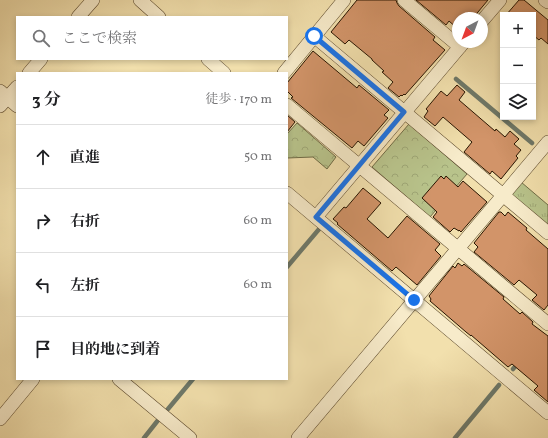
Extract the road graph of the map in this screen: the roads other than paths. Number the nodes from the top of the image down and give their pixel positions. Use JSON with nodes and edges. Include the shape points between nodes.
{"nodes":[{"id":1,"x":93,"y":0,"type":"edge"},
{"id":2,"x":140,"y":0,"type":"edge"},
{"id":3,"x":344,"y":0,"type":"edge"},
{"id":4,"x":404,"y":0,"type":"edge"},
{"id":5,"x":500,"y":0,"type":"edge"},
{"id":6,"x":545,"y":0,"type":"edge"},
{"id":7,"x":548,"y":2,"type":"edge"},
{"id":8,"x":488,"y":14,"type":"edge"},
{"id":9,"x":79,"y":16,"type":"edge"},
{"id":10,"x":158,"y":16,"type":"edge"},
{"id":11,"x":314,"y":36,"type":"junction"},
{"id":12,"x":452,"y":37,"type":"edge"},
{"id":13,"x":459,"y":48,"type":"edge"},
{"id":14,"x":40,"y":60,"type":"edge"},
{"id":15,"x":209,"y":60,"type":"edge"},
{"id":16,"x":30,"y":72,"type":"edge"},
{"id":17,"x":223,"y":72,"type":"edge"},
{"id":18,"x":285,"y":72,"type":"edge"},
{"id":19,"x":16,"y":88,"type":"edge"},
{"id":20,"x":6,"y":100,"type":"edge"},
{"id":21,"x":288,"y":105,"type":"edge"},
{"id":22,"x":404,"y":112,"type":"junction"},
{"id":23,"x":548,"y":142,"type":"edge"},
{"id":24,"x":360,"y":165,"type":"junction"},
{"id":25,"x":288,"y":194,"type":"edge"},
{"id":26,"x":503,"y":195,"type":"junction"},
{"id":27,"x":316,"y":217,"type":"junction"},
{"id":28,"x":548,"y":233,"type":"edge"},
{"id":29,"x":458,"y":248,"type":"junction"},
{"id":30,"x":414,"y":300,"type":"junction"},
{"id":31,"x":548,"y":324,"type":"edge"},
{"id":32,"x":32,"y":380,"type":"edge"},
{"id":33,"x":121,"y":380,"type":"edge"},
{"id":34,"x":548,"y":413,"type":"edge"},
{"id":35,"x":0,"y":419,"type":"edge"},
{"id":36,"x":190,"y":438,"type":"edge"},
{"id":37,"x":298,"y":438,"type":"edge"}],
"edges":[{"from":1,"to":9,"type":"street"},
{"from":2,"to":10,"type":"street"},
{"from":3,"to":11,"type":"street"},
{"from":4,"to":12,"type":"street"},
{"from":5,"to":8,"type":"street"},
{"from":6,"to":7,"type":"street"},
{"from":11,"to":18,"type":"street"},
{"from":11,"to":22,"type":"street"},
{"from":13,"to":22,"type":"street"},
{"from":14,"to":16,"type":"street"},
{"from":15,"to":17,"type":"street"},
{"from":19,"to":20,"type":"street"},
{"from":21,"to":24,"type":"street"},
{"from":22,"to":24,"type":"street"},
{"from":22,"to":26,"type":"street"},
{"from":23,"to":26,"type":"street"},
{"from":24,"to":27,"type":"street"},
{"from":24,"to":29,"type":"street"},
{"from":25,"to":27,"type":"street"},
{"from":26,"to":28,"type":"street"},
{"from":26,"to":29,"type":"street"},
{"from":27,"to":30,"type":"street"},
{"from":29,"to":30,"type":"street"},
{"from":29,"to":31,"type":"street"},
{"from":30,"to":34,"type":"street"},
{"from":30,"to":37,"type":"street"},
{"from":32,"to":35,"type":"street"},
{"from":33,"to":36,"type":"street"}]}
